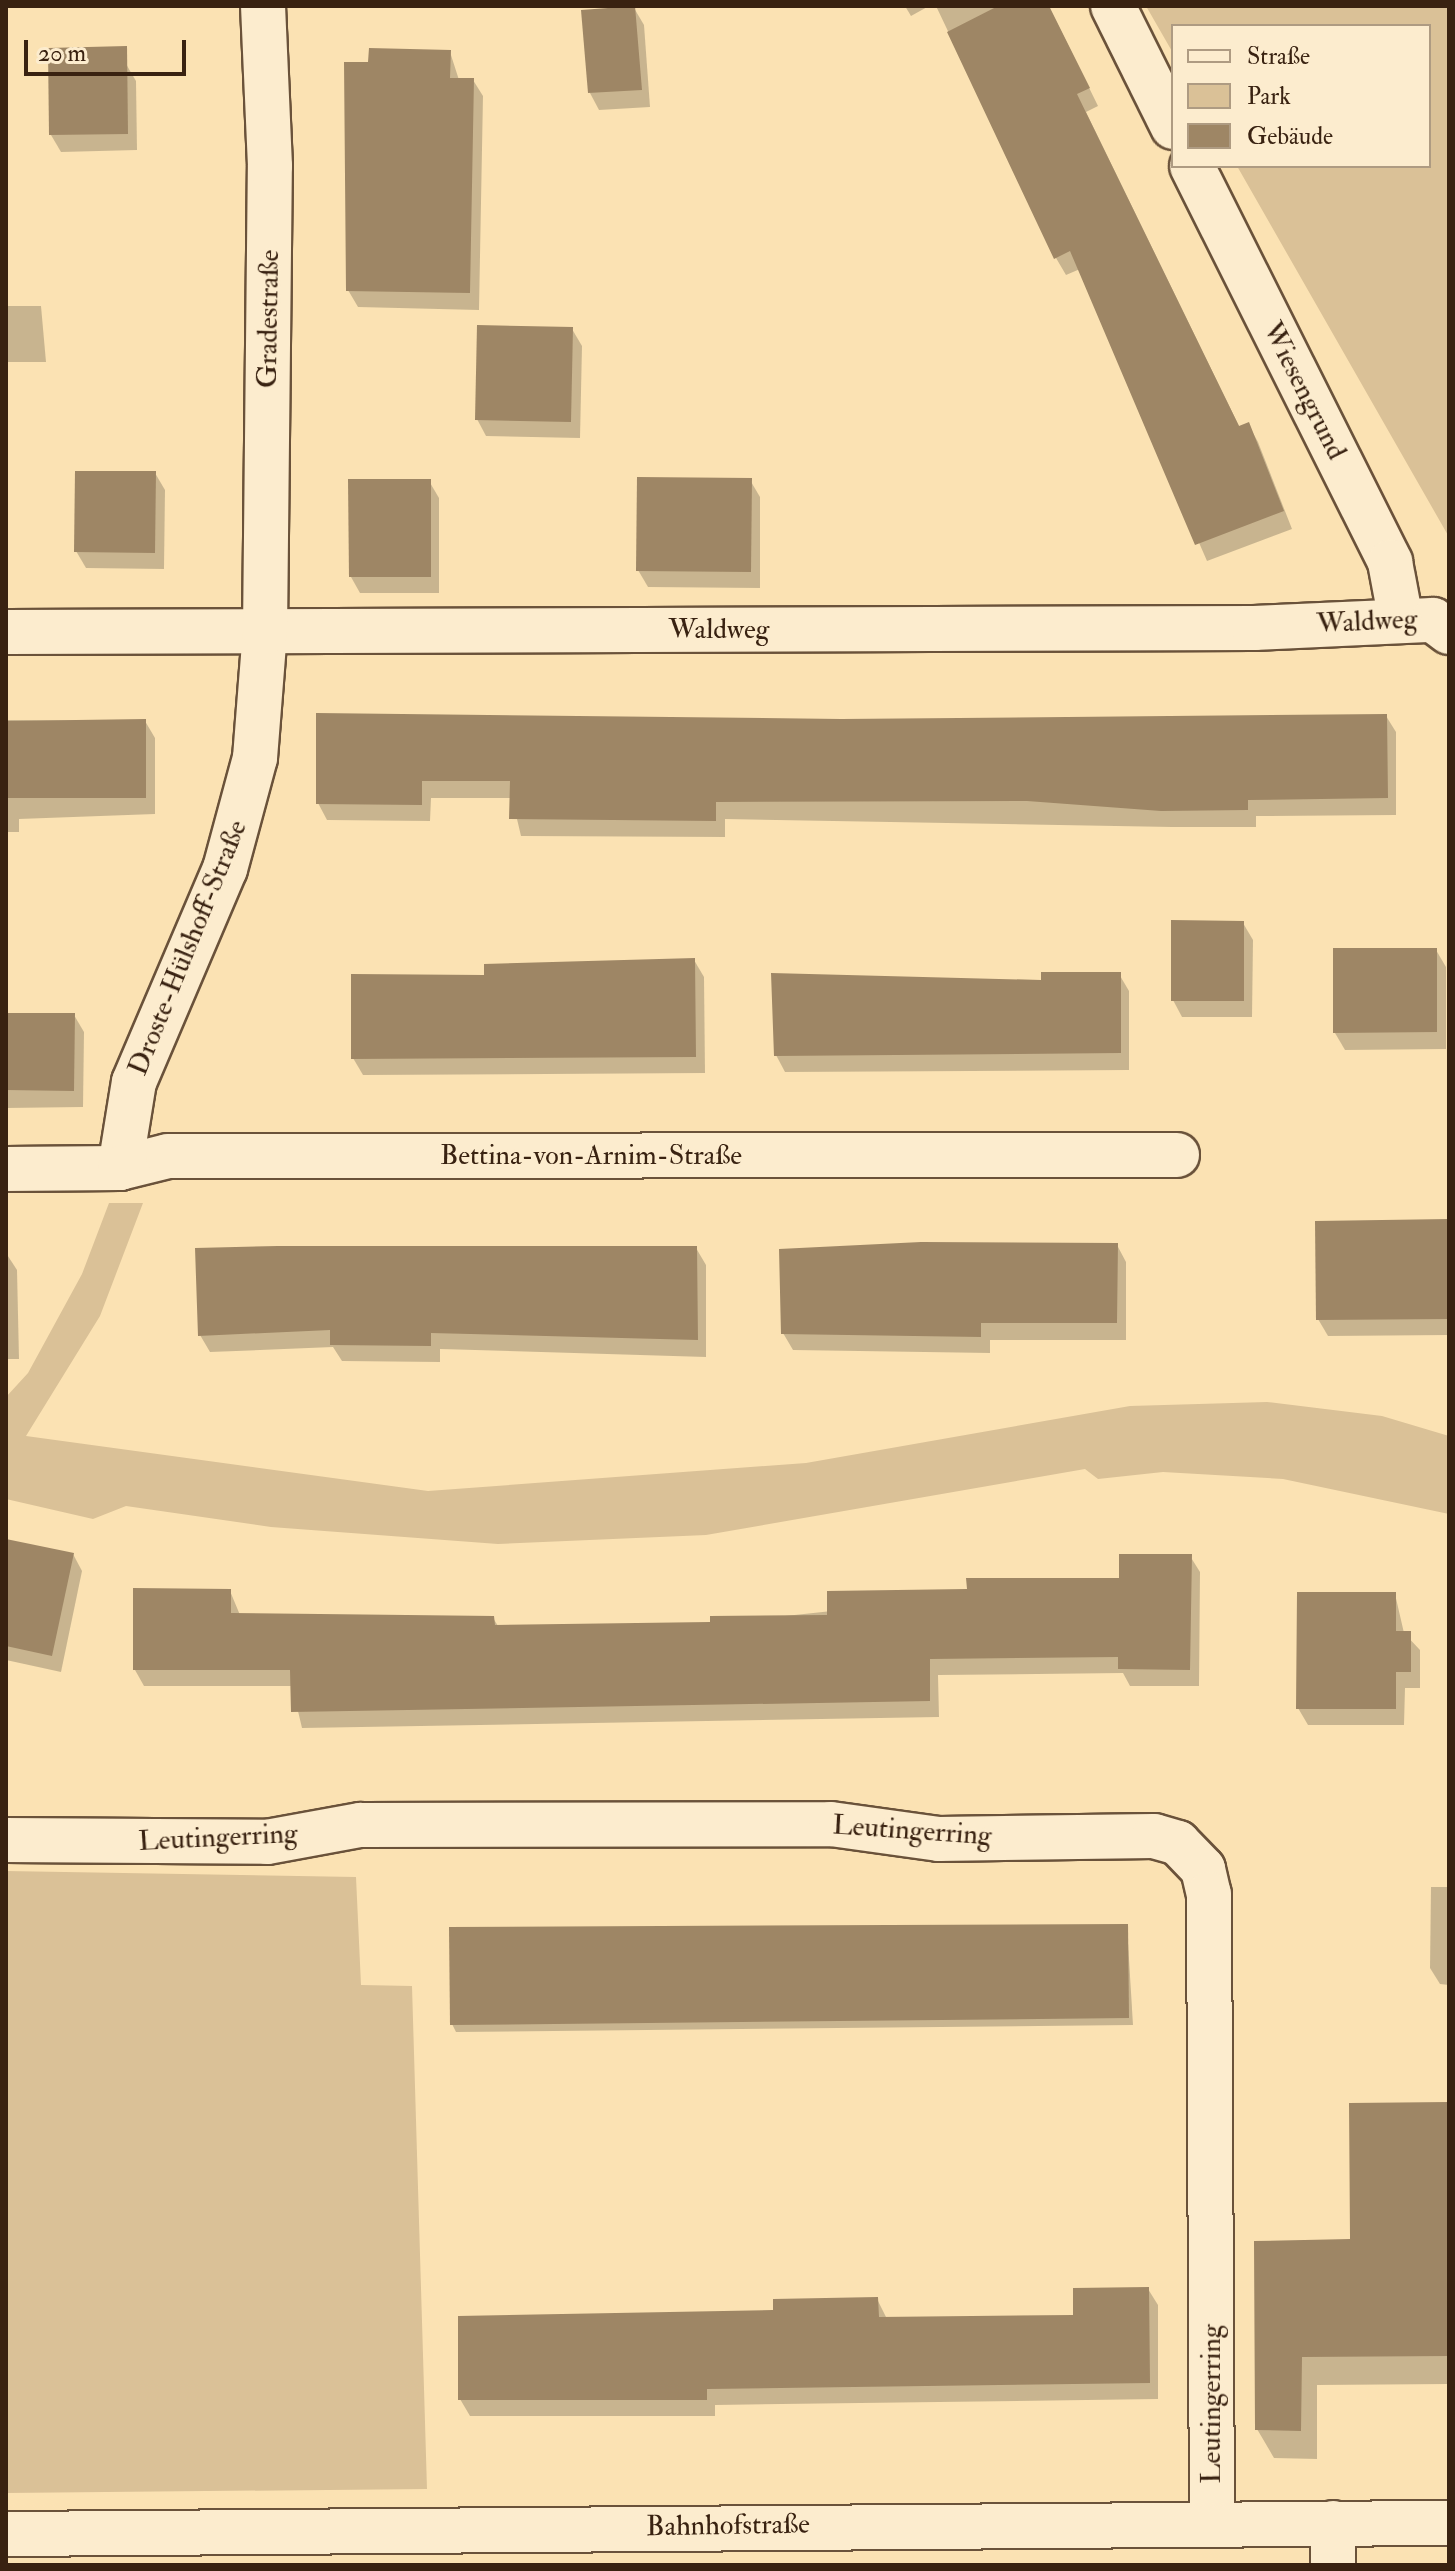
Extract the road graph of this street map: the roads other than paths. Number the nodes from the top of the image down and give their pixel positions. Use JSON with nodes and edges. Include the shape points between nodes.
{"nodes":[{"id":1,"x":263,"y":6,"type":"edge"},
{"id":2,"x":1113,"y":6,"type":"edge"},
{"id":3,"x":1171,"y":123,"type":"edge"},
{"id":4,"x":1193,"y":168,"type":"edge"},
{"id":5,"x":1428,"y":624,"type":"edge"},
{"id":6,"x":6,"y":632,"type":"edge"},
{"id":7,"x":265,"y":632,"type":"junction"},
{"id":8,"x":1177,"y":1155,"type":"dead end"},
{"id":9,"x":120,"y":1168,"type":"junction"},
{"id":10,"x":6,"y":1169,"type":"edge"},
{"id":11,"x":6,"y":1840,"type":"edge"},
{"id":12,"x":1212,"y":2520,"type":"junction"},
{"id":13,"x":1449,"y":2523,"type":"edge"},
{"id":14,"x":6,"y":2534,"type":"edge"},
{"id":15,"x":1333,"y":2544,"type":"edge"}],
"edges":[{"from":1,"to":7,"type":"street","name":"Gradestraße","via":[[270,166]]},
{"from":2,"to":3,"type":"street"},
{"from":4,"to":5,"type":"street","name":"Wiesengrund","via":[[1390,562]]},
{"from":5,"to":7,"type":"street","name":"Waldweg"},
{"from":6,"to":7,"type":"street","name":"Waldweg"},
{"from":7,"to":9,"type":"street","name":"Droste-Hülshoff-Straße","via":[[255,758],[239,826],[134,1082]]},
{"from":8,"to":9,"type":"street","name":"Bettina-von-Arnim-Straße","via":[[184,1156]]},
{"from":9,"to":10,"type":"street","name":"Bettina-von-Arnim-Straße"},
{"from":11,"to":12,"type":"street","name":"Leutingerring","via":[[267,1842],[360,1825],[831,1824],[939,1839],[1154,1836],[1178,1843],[1203,1869],[1209,1894]]},
{"from":12,"to":14,"type":"street","name":"Bahnhofstraße"},
{"from":12,"to":15,"type":"street","name":"Bahnhofstraße"},
{"from":13,"to":15,"type":"street","name":"Bahnhofstraße"}]}
